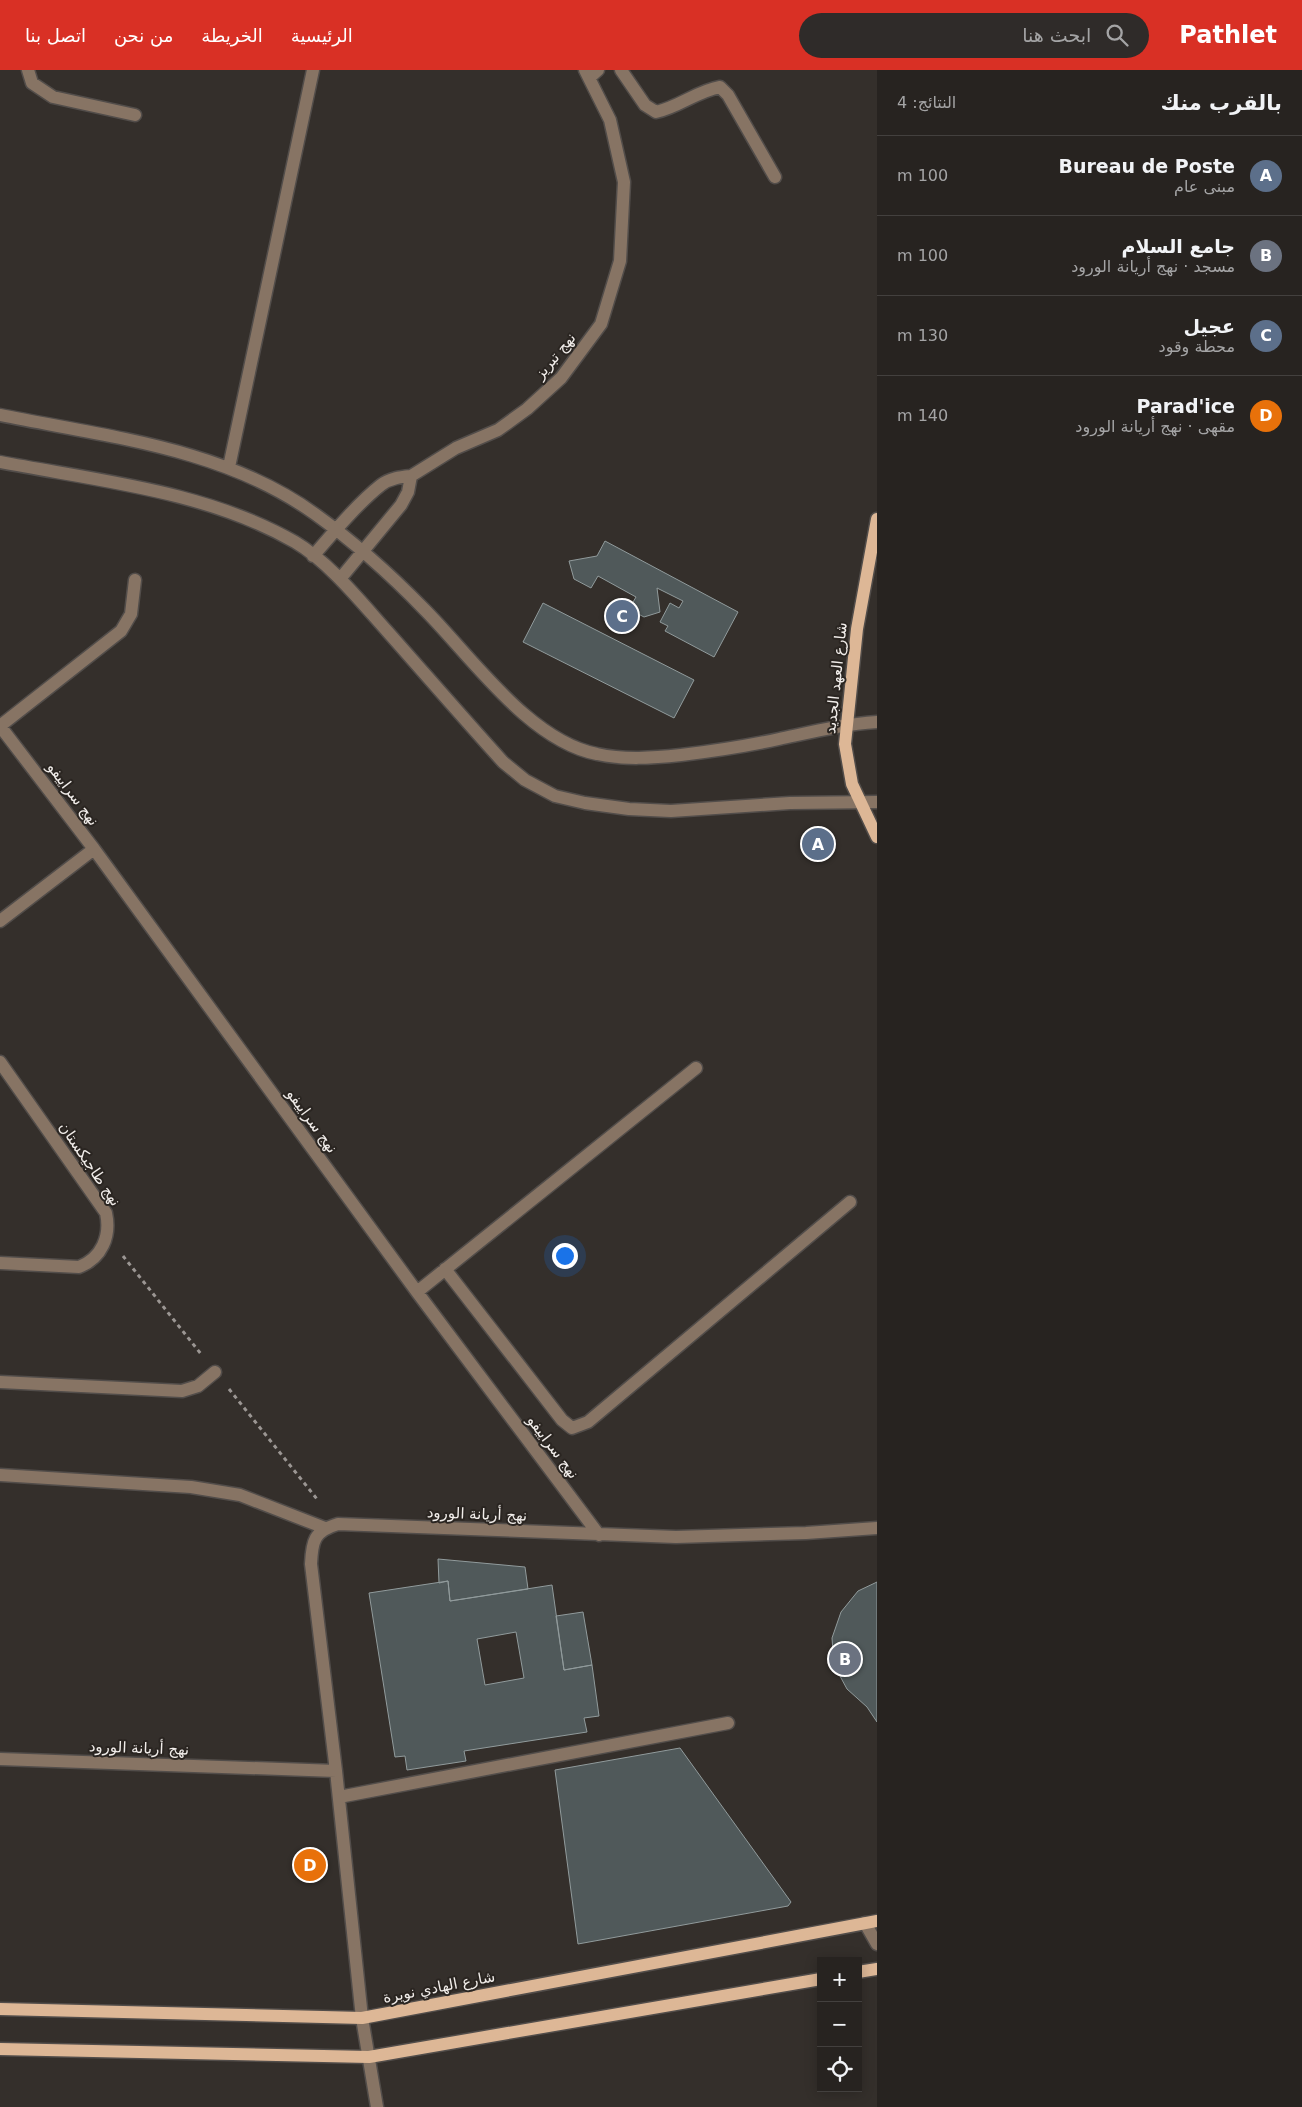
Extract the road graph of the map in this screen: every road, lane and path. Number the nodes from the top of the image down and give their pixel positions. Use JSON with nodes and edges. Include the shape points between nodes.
{"nodes":[{"id":1,"x":28,"y":70,"type":"edge"},
{"id":2,"x":313,"y":70,"type":"edge"},
{"id":3,"x":621,"y":70,"type":"edge"},
{"id":4,"x":591,"y":73,"type":"edge"},
{"id":5,"x":135,"y":115,"type":"dead end"},
{"id":6,"x":775,"y":177,"type":"dead end"},
{"id":7,"x":0,"y":415,"type":"edge"},
{"id":8,"x":0,"y":462,"type":"edge"},
{"id":9,"x":229,"y":467,"type":"junction"},
{"id":10,"x":411,"y":476,"type":"junction"},
{"id":11,"x":877,"y":519,"type":"edge"},
{"id":12,"x":335,"y":530,"type":"junction"},
{"id":13,"x":363,"y":552,"type":"junction"},
{"id":14,"x":313,"y":556,"type":"junction"},
{"id":15,"x":340,"y":579,"type":"junction"},
{"id":16,"x":135,"y":580,"type":"dead end"},
{"id":17,"x":877,"y":722,"type":"edge"},
{"id":18,"x":846,"y":725,"type":"junction"},
{"id":19,"x":0,"y":726,"type":"edge"},
{"id":20,"x":860,"y":802,"type":"junction"},
{"id":21,"x":877,"y":802,"type":"edge"},
{"id":22,"x":877,"y":837,"type":"edge"},
{"id":23,"x":94,"y":850,"type":"junction"},
{"id":24,"x":0,"y":921,"type":"edge"},
{"id":25,"x":0,"y":1062,"type":"edge"},
{"id":26,"x":696,"y":1068,"type":"dead end"},
{"id":27,"x":850,"y":1202,"type":"dead end"},
{"id":28,"x":0,"y":1263,"type":"edge"},
{"id":29,"x":445,"y":1269,"type":"junction"},
{"id":30,"x":417,"y":1292,"type":"junction"},
{"id":31,"x":215,"y":1372,"type":"dead end"},
{"id":32,"x":0,"y":1382,"type":"edge"},
{"id":33,"x":0,"y":1475,"type":"edge"},
{"id":34,"x":325,"y":1528,"type":"junction"},
{"id":35,"x":877,"y":1528,"type":"edge"},
{"id":36,"x":599,"y":1535,"type":"junction"},
{"id":37,"x":728,"y":1723,"type":"dead end"},
{"id":38,"x":0,"y":1759,"type":"edge"},
{"id":39,"x":336,"y":1771,"type":"junction"},
{"id":40,"x":338,"y":1797,"type":"junction"},
{"id":41,"x":871,"y":1922,"type":"edge"},
{"id":42,"x":877,"y":1944,"type":"edge"},
{"id":43,"x":877,"y":1969,"type":"edge"},
{"id":44,"x":862,"y":1971,"type":"edge"},
{"id":45,"x":817,"y":1980,"type":"edge"},
{"id":46,"x":0,"y":2008,"type":"edge"},
{"id":47,"x":362,"y":2018,"type":"junction"},
{"id":48,"x":0,"y":2049,"type":"edge"},
{"id":49,"x":369,"y":2057,"type":"junction"},
{"id":50,"x":378,"y":2107,"type":"edge"}],
"edges":[{"from":1,"to":5,"type":"street","via":[[32,83],[53,97]]},
{"from":2,"to":9,"type":"street"},
{"from":3,"to":6,"type":"street","via":[[645,105],[656,112],[668,110],[707,89],[720,86]]},
{"from":4,"to":10,"type":"street","name":"نهج تبريز","via":[[610,120],[624,182],[620,261],[601,324],[561,378],[528,409],[498,430],[456,448]]},
{"from":7,"to":9,"type":"street","via":[[182,452]]},
{"from":8,"to":14,"type":"street","via":[[172,494],[212,506],[270,530]]},
{"from":9,"to":12,"type":"street","via":[[272,488]]},
{"from":10,"to":12,"type":"street","name":"نهج تبريز","via":[[382,484]]},
{"from":10,"to":13,"type":"street","via":[[401,505]]},
{"from":11,"to":18,"type":"main road","name":"شارع العهد الجديد","via":[[857,629]]},
{"from":12,"to":13,"type":"street"},
{"from":12,"to":14,"type":"street","name":"نهج تبريز"},
{"from":13,"to":15,"type":"street"},
{"from":13,"to":18,"type":"street","via":[[422,607],[510,701],[543,730],[565,744],[596,754],[635,758],[667,756],[754,744]]},
{"from":14,"to":15,"type":"street"},
{"from":15,"to":20,"type":"street","via":[[503,762],[525,780],[555,796],[629,809],[671,810]]},
{"from":16,"to":19,"type":"street","via":[[131,614],[121,631]]},
{"from":17,"to":18,"type":"street"},
{"from":18,"to":20,"type":"main road","name":"شارع العهد الجديد","via":[[847,764]]},
{"from":19,"to":23,"type":"street","name":"نهج سراييفو"},
{"from":20,"to":21,"type":"street"},
{"from":20,"to":22,"type":"main road","name":"شارع العهد الجديد"},
{"from":23,"to":24,"type":"street"},
{"from":23,"to":30,"type":"street","name":"نهج سراييفو"},
{"from":25,"to":28,"type":"street","name":"نهج طاجيكستان","via":[[106,1213],[109,1224],[98,1255],[89,1263],[79,1266]]},
{"from":26,"to":29,"type":"street"},
{"from":27,"to":29,"type":"street","via":[[588,1422],[572,1428],[562,1420]]},
{"from":29,"to":30,"type":"street"},
{"from":30,"to":36,"type":"street","name":"نهج سراييفو"},
{"from":31,"to":32,"type":"street","via":[[198,1386],[182,1391]]},
{"from":33,"to":34,"type":"street","via":[[191,1487],[240,1495]]},
{"from":34,"to":36,"type":"street","name":"نهج أريانة الورود","via":[[338,1524]]},
{"from":34,"to":39,"type":"street","via":[[315,1540],[311,1564]]},
{"from":35,"to":36,"type":"street","name":"نهج أريانة الورود","via":[[676,1537]]},
{"from":37,"to":40,"type":"street"},
{"from":38,"to":39,"type":"street","name":"نهج أريانة الورود"},
{"from":39,"to":40,"type":"street"},
{"from":40,"to":47,"type":"street"},
{"from":41,"to":42,"type":"street"},
{"from":41,"to":47,"type":"main road","name":"شارع الهادي نويرة"},
{"from":43,"to":44,"type":"main road"},
{"from":45,"to":49,"type":"main road"},
{"from":46,"to":47,"type":"main road","name":"شارع الهادي نويرة"},
{"from":47,"to":49,"type":"street"},
{"from":48,"to":49,"type":"main road"},
{"from":49,"to":50,"type":"street"}]}
